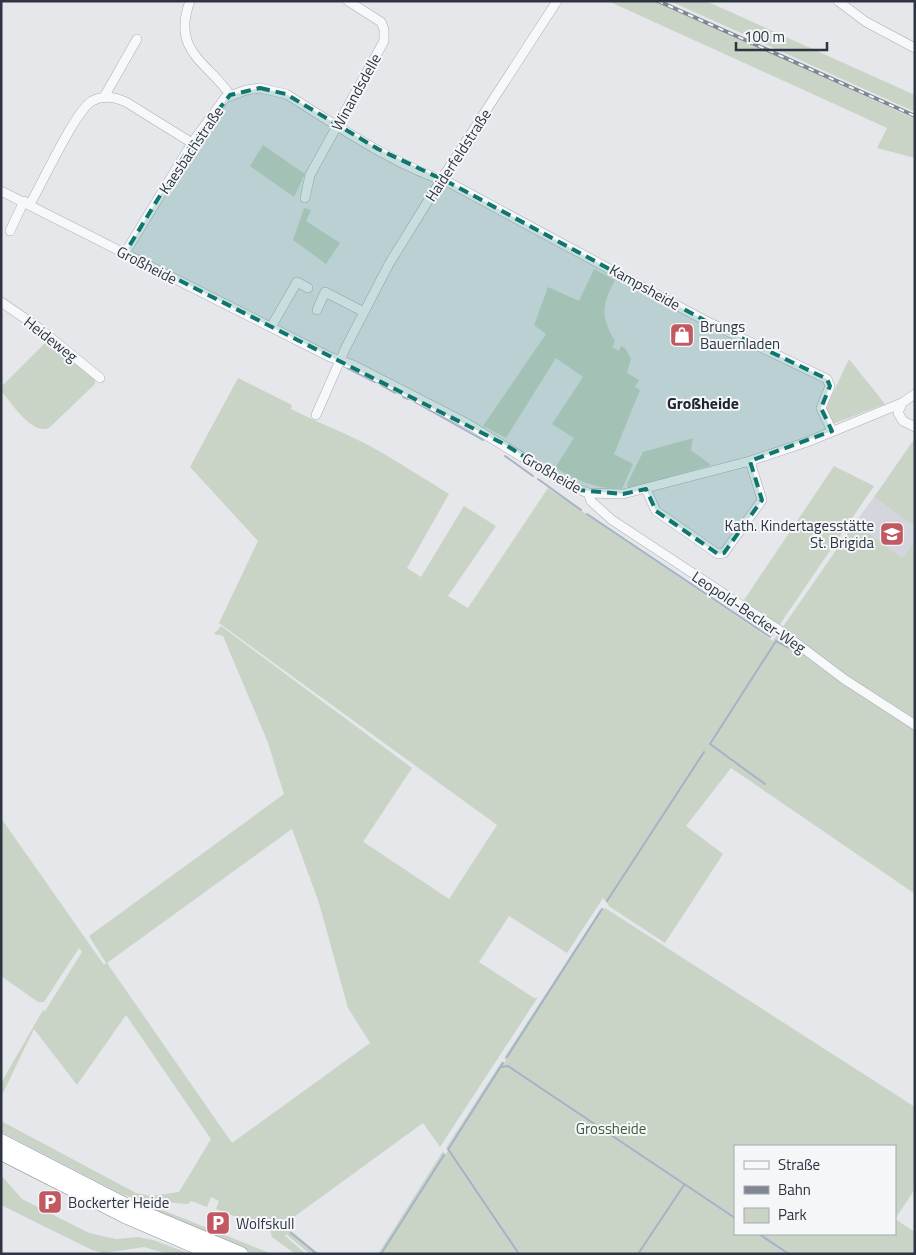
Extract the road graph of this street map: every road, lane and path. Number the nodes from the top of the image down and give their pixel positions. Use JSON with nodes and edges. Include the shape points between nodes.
{"nodes":[{"id":1,"x":190,"y":1,"type":"edge"},
{"id":2,"x":348,"y":1,"type":"edge"},
{"id":3,"x":557,"y":1,"type":"edge"},
{"id":4,"x":838,"y":1,"type":"edge"},
{"id":5,"x":136,"y":39,"type":"dead end"},
{"id":6,"x":915,"y":48,"type":"edge"},
{"id":7,"x":230,"y":95,"type":"junction"},
{"id":8,"x":104,"y":97,"type":"junction"},
{"id":9,"x":338,"y":126,"type":"junction"},
{"id":10,"x":192,"y":143,"type":"junction"},
{"id":11,"x":440,"y":180,"type":"junction"},
{"id":12,"x":1,"y":191,"type":"edge"},
{"id":13,"x":305,"y":198,"type":"dead end"},
{"id":14,"x":27,"y":203,"type":"junction"},
{"id":15,"x":10,"y":231,"type":"dead end"},
{"id":16,"x":125,"y":253,"type":"junction"},
{"id":17,"x":308,"y":288,"type":"dead end"},
{"id":18,"x":1,"y":302,"type":"edge"},
{"id":19,"x":317,"y":310,"type":"dead end"},
{"id":20,"x":364,"y":312,"type":"junction"},
{"id":21,"x":271,"y":327,"type":"junction"},
{"id":22,"x":341,"y":360,"type":"junction"},
{"id":23,"x":100,"y":378,"type":"dead end"},
{"id":24,"x":910,"y":398,"type":"edge"},
{"id":25,"x":881,"y":411,"type":"junction"},
{"id":26,"x":898,"y":413,"type":"junction"},
{"id":27,"x":316,"y":416,"type":"dead end"},
{"id":28,"x":914,"y":425,"type":"edge"},
{"id":29,"x":832,"y":431,"type":"junction"},
{"id":30,"x":750,"y":461,"type":"junction"},
{"id":31,"x":646,"y":489,"type":"junction"},
{"id":32,"x":588,"y":493,"type":"junction"},
{"id":33,"x":915,"y":725,"type":"edge"},
{"id":34,"x":1,"y":1141,"type":"edge"},
{"id":35,"x":1,"y":1153,"type":"edge"},
{"id":36,"x":213,"y":1254,"type":"edge"},
{"id":37,"x":242,"y":1254,"type":"edge"}],
"edges":[{"from":1,"to":7,"type":"street","via":[[186,27],[192,53]]},
{"from":2,"to":9,"type":"street","name":"Winandsdelle","via":[[381,22],[384,38]]},
{"from":3,"to":11,"type":"street","name":"Haiderfeldstraße"},
{"from":4,"to":6,"type":"street","via":[[866,22]]},
{"from":5,"to":8,"type":"street"},
{"from":7,"to":9,"type":"street","name":"Kaesbachstraße","via":[[246,90],[272,89]]},
{"from":7,"to":10,"type":"street","name":"Kaesbachstraße"},
{"from":8,"to":10,"type":"street","via":[[126,102]]},
{"from":8,"to":14,"type":"street","via":[[82,110]]},
{"from":9,"to":11,"type":"street","name":"Kaesbachstraße"},
{"from":9,"to":13,"type":"street","name":"Winandsdelle","via":[[310,175]]},
{"from":10,"to":16,"type":"street","name":"Kaesbachstraße"},
{"from":11,"to":20,"type":"street","name":"Haiderfeldstraße"},
{"from":11,"to":29,"type":"street","name":"Kampsheide","via":[[704,320],[827,379],[830,386],[821,408]]},
{"from":12,"to":14,"type":"street","name":"Großheide"},
{"from":14,"to":15,"type":"street"},
{"from":14,"to":16,"type":"street","name":"Großheide"},
{"from":16,"to":21,"type":"street","name":"Großheide"},
{"from":17,"to":21,"type":"street","via":[[297,282]]},
{"from":18,"to":23,"type":"street","name":"Heideweg","via":[[39,328]]},
{"from":19,"to":20,"type":"street","via":[[325,292]]},
{"from":20,"to":22,"type":"street","name":"Haiderfeldstraße"},
{"from":21,"to":22,"type":"street","name":"Großheide"},
{"from":22,"to":27,"type":"street","name":"Haiderfeldstraße"},
{"from":22,"to":32,"type":"street","name":"Großheide","via":[[468,424],[568,485]]},
{"from":24,"to":25,"type":"street","name":"Großheide"},
{"from":24,"to":26,"type":"street"},
{"from":25,"to":26,"type":"street","name":"Großheide"},
{"from":25,"to":29,"type":"street","name":"Großheide"},
{"from":26,"to":28,"type":"street","via":[[903,421]]},
{"from":29,"to":30,"type":"street","name":"Großheide"},
{"from":30,"to":31,"type":"street","name":"Großheide"},
{"from":30,"to":31,"type":"street","via":[[762,500],[724,553],[718,554],[656,511]]},
{"from":31,"to":32,"type":"street","name":"Großheide","via":[[623,494]]},
{"from":32,"to":33,"type":"street","name":"Leopold-Becker-Weg","via":[[591,501],[612,520]]},
{"from":34,"to":37,"type":"highway","via":[[128,1206]]},
{"from":35,"to":36,"type":"highway","via":[[125,1216]]}]}
